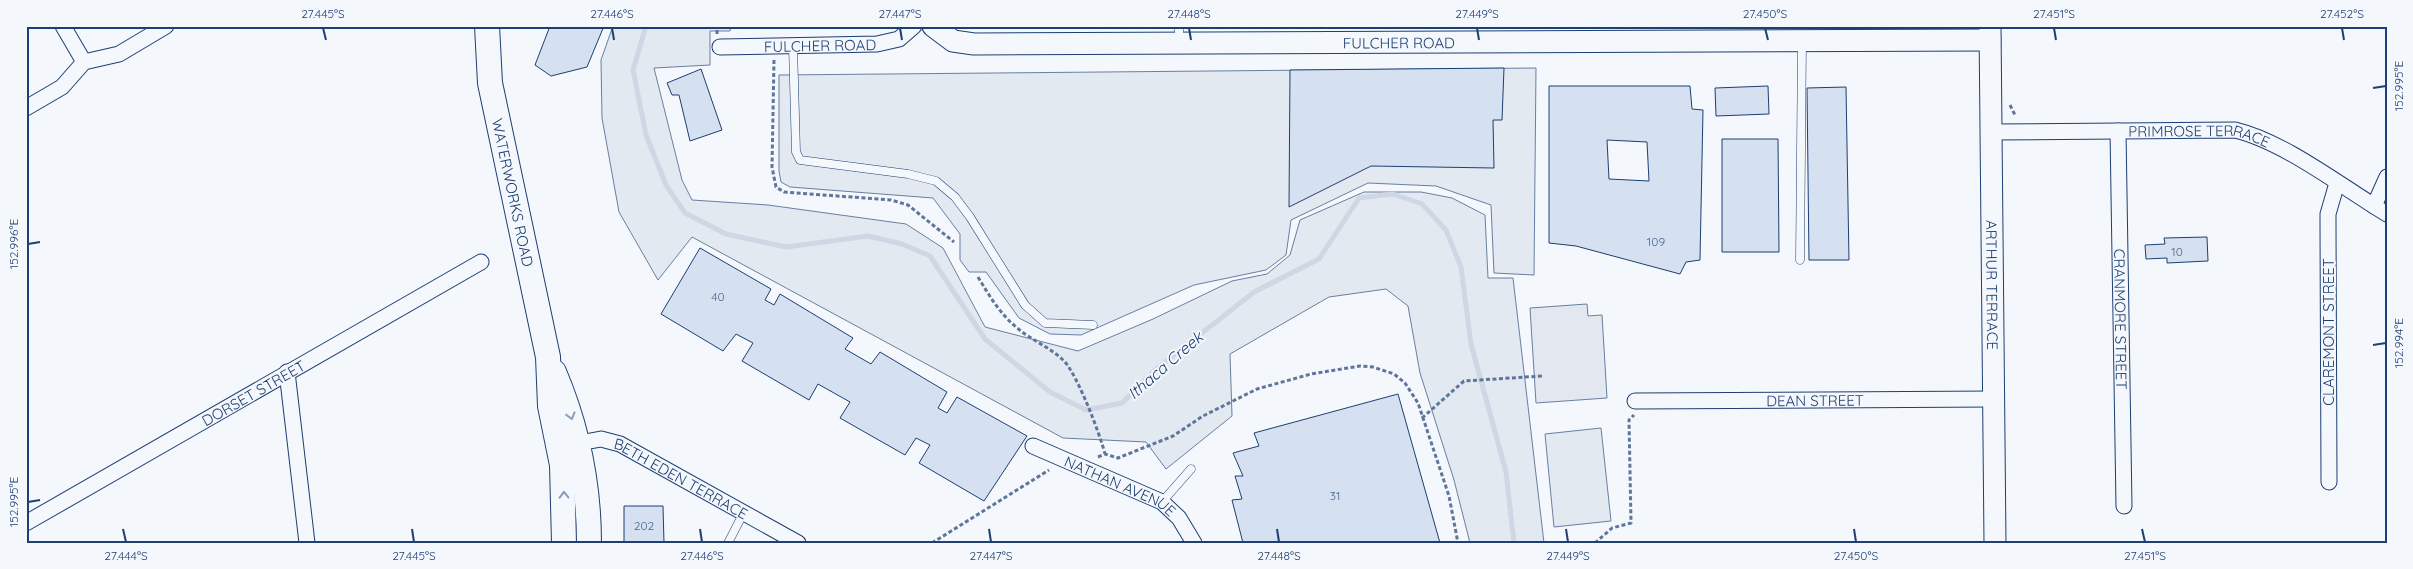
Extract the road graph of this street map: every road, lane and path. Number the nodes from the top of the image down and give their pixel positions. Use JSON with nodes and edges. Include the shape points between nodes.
{"nodes":[{"id":1,"x":63,"y":26,"type":"edge"},
{"id":2,"x":166,"y":26,"type":"edge"},
{"id":3,"x":487,"y":26,"type":"edge"},
{"id":4,"x":914,"y":26,"type":"edge"},
{"id":5,"x":933,"y":26,"type":"edge"},
{"id":6,"x":1990,"y":33,"type":"edge"},
{"id":7,"x":1179,"y":35,"type":"edge"},
{"id":8,"x":1802,"y":39,"type":"junction"},
{"id":9,"x":793,"y":46,"type":"junction"},
{"id":10,"x":720,"y":47,"type":"dead end"},
{"id":11,"x":84,"y":62,"type":"junction"},
{"id":12,"x":2006,"y":104,"type":"dead end"},
{"id":13,"x":26,"y":108,"type":"edge"},
{"id":14,"x":2016,"y":115,"type":"dead end"},
{"id":15,"x":2118,"y":131,"type":"junction"},
{"id":16,"x":1991,"y":132,"type":"junction"},
{"id":17,"x":2387,"y":176,"type":"edge"},
{"id":18,"x":2337,"y":183,"type":"junction"},
{"id":19,"x":2381,"y":210,"type":"edge"},
{"id":20,"x":1800,"y":260,"type":"dead end"},
{"id":21,"x":481,"y":262,"type":"dead end"},
{"id":22,"x":978,"y":278,"type":"dead end"},
{"id":23,"x":1093,"y":325,"type":"dead end"},
{"id":24,"x":287,"y":372,"type":"junction"},
{"id":25,"x":1542,"y":376,"type":"dead end"},
{"id":26,"x":1994,"y":399,"type":"junction"},
{"id":27,"x":1635,"y":401,"type":"joint"},
{"id":28,"x":1422,"y":418,"type":"junction"},
{"id":29,"x":568,"y":445,"type":"junction"},
{"id":30,"x":1033,"y":446,"type":"dead end"},
{"id":31,"x":1067,"y":459,"type":"junction"},
{"id":32,"x":1191,"y":469,"type":"dead end"},
{"id":33,"x":2329,"y":482,"type":"dead end"},
{"id":34,"x":1162,"y":502,"type":"junction"},
{"id":35,"x":2124,"y":506,"type":"dead end"},
{"id":36,"x":743,"y":514,"type":"junction"},
{"id":37,"x":26,"y":523,"type":"edge"},
{"id":38,"x":307,"y":543,"type":"edge"},
{"id":39,"x":564,"y":543,"type":"edge"},
{"id":40,"x":589,"y":543,"type":"edge"},
{"id":41,"x":728,"y":543,"type":"edge"},
{"id":42,"x":798,"y":543,"type":"edge"},
{"id":43,"x":932,"y":543,"type":"edge"},
{"id":44,"x":1194,"y":543,"type":"edge"},
{"id":45,"x":1458,"y":543,"type":"edge"},
{"id":46,"x":1595,"y":543,"type":"edge"},
{"id":47,"x":1995,"y":543,"type":"edge"}],
"edges":[{"from":1,"to":11,"type":"street"},
{"from":2,"to":11,"type":"street","via":[[119,54]]},
{"from":3,"to":29,"type":"main road","name":"WATERWORKS ROAD","via":[[490,83],[548,358],[568,403]]},
{"from":4,"to":9,"type":"street","name":"FULCHER ROAD","via":[[899,39],[885,43]]},
{"from":5,"to":7,"type":"street","name":"FULCHER ROAD","via":[[953,41],[968,44]]},
{"from":6,"to":8,"type":"street","name":"FULCHER ROAD"},
{"from":6,"to":16,"type":"street","name":"ARTHUR TERRACE"},
{"from":7,"to":8,"type":"street","name":"FULCHER ROAD"},
{"from":8,"to":20,"type":"lane"},
{"from":9,"to":10,"type":"street","name":"FULCHER ROAD"},
{"from":9,"to":23,"type":"lane","via":[[796,152],[800,160],[908,174],[936,181],[955,197],[970,217],[1025,305],[1045,323]]},
{"from":11,"to":13,"type":"street","via":[[62,87]]},
{"from":12,"to":14,"type":"path","via":[[2009,103]]},
{"from":15,"to":16,"type":"street","name":"PRIMROSE TERRACE"},
{"from":15,"to":18,"type":"street","name":"PRIMROSE TERRACE","via":[[2242,132],[2277,147]]},
{"from":15,"to":35,"type":"street","name":"CRANMORE STREET"},
{"from":16,"to":26,"type":"street","name":"ARTHUR TERRACE"},
{"from":17,"to":19,"type":"street"},
{"from":18,"to":19,"type":"street","name":"PRIMROSE TERRACE"},
{"from":18,"to":33,"type":"street","name":"CLAREMONT STREET","via":[[2330,204],[2328,227]]},
{"from":21,"to":24,"type":"street","name":"DORSET STREET"},
{"from":22,"to":28,"type":"path","via":[[997,309],[1020,331],[1064,362],[1077,383],[1105,454],[1118,458],[1173,436],[1203,416],[1257,389],[1311,374],[1360,366],[1384,370],[1405,383],[1418,403]]},
{"from":24,"to":37,"type":"street","name":"DORSET STREET"},
{"from":24,"to":38,"type":"street"},
{"from":25,"to":28,"type":"path","via":[[1464,381]]},
{"from":26,"to":27,"type":"street","name":"DEAN STREET"},
{"from":26,"to":47,"type":"street","name":"ARTHUR TERRACE"},
{"from":27,"to":46,"type":"path","via":[[1634,415],[1629,420],[1630,524],[1612,528]]},
{"from":28,"to":45,"type":"path","via":[[1450,496]]},
{"from":29,"to":36,"type":"street","name":"BETH EDEN TERRACE","via":[[601,439],[620,444]]},
{"from":39,"to":29,"type":"main road","name":"WATERWORKS ROAD","one_way":true,"via":[[563,487]]},
{"from":29,"to":40,"type":"main road","name":"WATERWORKS ROAD","via":[[586,490]]},
{"from":30,"to":31,"type":"street","name":"NATHAN AVENUE"},
{"from":31,"to":34,"type":"street","name":"NATHAN AVENUE"},
{"from":31,"to":43,"type":"path"},
{"from":32,"to":34,"type":"lane"},
{"from":34,"to":44,"type":"street","name":"NATHAN AVENUE","via":[[1180,518]]},
{"from":36,"to":41,"type":"lane"},
{"from":36,"to":42,"type":"street","name":"BETH EDEN TERRACE"}]}
